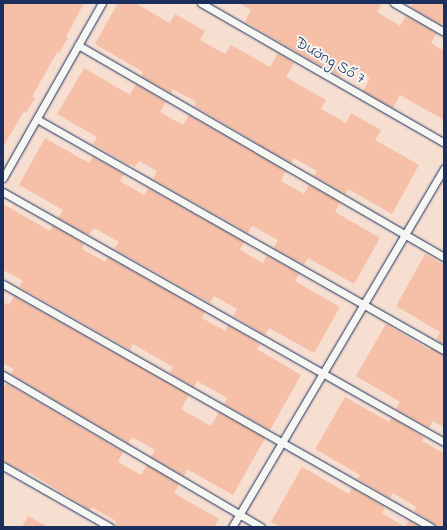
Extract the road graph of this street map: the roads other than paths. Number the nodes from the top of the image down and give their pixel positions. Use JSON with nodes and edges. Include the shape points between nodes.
{"nodes":[{"id":1,"x":102,"y":3,"type":"edge"},
{"id":2,"x":201,"y":3,"type":"edge"},
{"id":3,"x":394,"y":3,"type":"edge"},
{"id":4,"x":444,"y":32,"type":"edge"},
{"id":5,"x":78,"y":45,"type":"junction"},
{"id":6,"x":36,"y":119,"type":"junction"},
{"id":7,"x":444,"y":143,"type":"edge"},
{"id":8,"x":444,"y":168,"type":"edge"},
{"id":9,"x":3,"y":178,"type":"edge"},
{"id":10,"x":3,"y":192,"type":"edge"},
{"id":11,"x":405,"y":235,"type":"junction"},
{"id":12,"x":444,"y":257,"type":"edge"},
{"id":13,"x":3,"y":284,"type":"edge"},
{"id":14,"x":364,"y":304,"type":"junction"},
{"id":15,"x":444,"y":350,"type":"edge"},
{"id":16,"x":323,"y":373,"type":"junction"},
{"id":17,"x":3,"y":375,"type":"edge"},
{"id":18,"x":444,"y":442,"type":"edge"},
{"id":19,"x":282,"y":443,"type":"junction"},
{"id":20,"x":3,"y":466,"type":"edge"},
{"id":21,"x":239,"y":514,"type":"junction"},
{"id":22,"x":110,"y":527,"type":"edge"},
{"id":23,"x":232,"y":527,"type":"edge"},
{"id":24,"x":261,"y":527,"type":"edge"},
{"id":25,"x":431,"y":527,"type":"edge"}],
"edges":[{"from":1,"to":5,"type":"lane"},
{"from":2,"to":7,"type":"lane","name":"Đường Số 7"},
{"from":3,"to":4,"type":"lane"},
{"from":5,"to":6,"type":"lane"},
{"from":5,"to":11,"type":"lane"},
{"from":6,"to":9,"type":"lane"},
{"from":6,"to":14,"type":"lane"},
{"from":8,"to":11,"type":"lane"},
{"from":10,"to":16,"type":"lane"},
{"from":11,"to":12,"type":"lane"},
{"from":11,"to":14,"type":"lane"},
{"from":13,"to":19,"type":"lane"},
{"from":14,"to":15,"type":"lane"},
{"from":14,"to":16,"type":"lane"},
{"from":16,"to":18,"type":"lane"},
{"from":16,"to":19,"type":"lane"},
{"from":17,"to":21,"type":"lane"},
{"from":19,"to":21,"type":"lane"},
{"from":19,"to":25,"type":"lane"},
{"from":20,"to":22,"type":"lane"},
{"from":21,"to":23,"type":"lane"},
{"from":21,"to":24,"type":"lane"}]}
